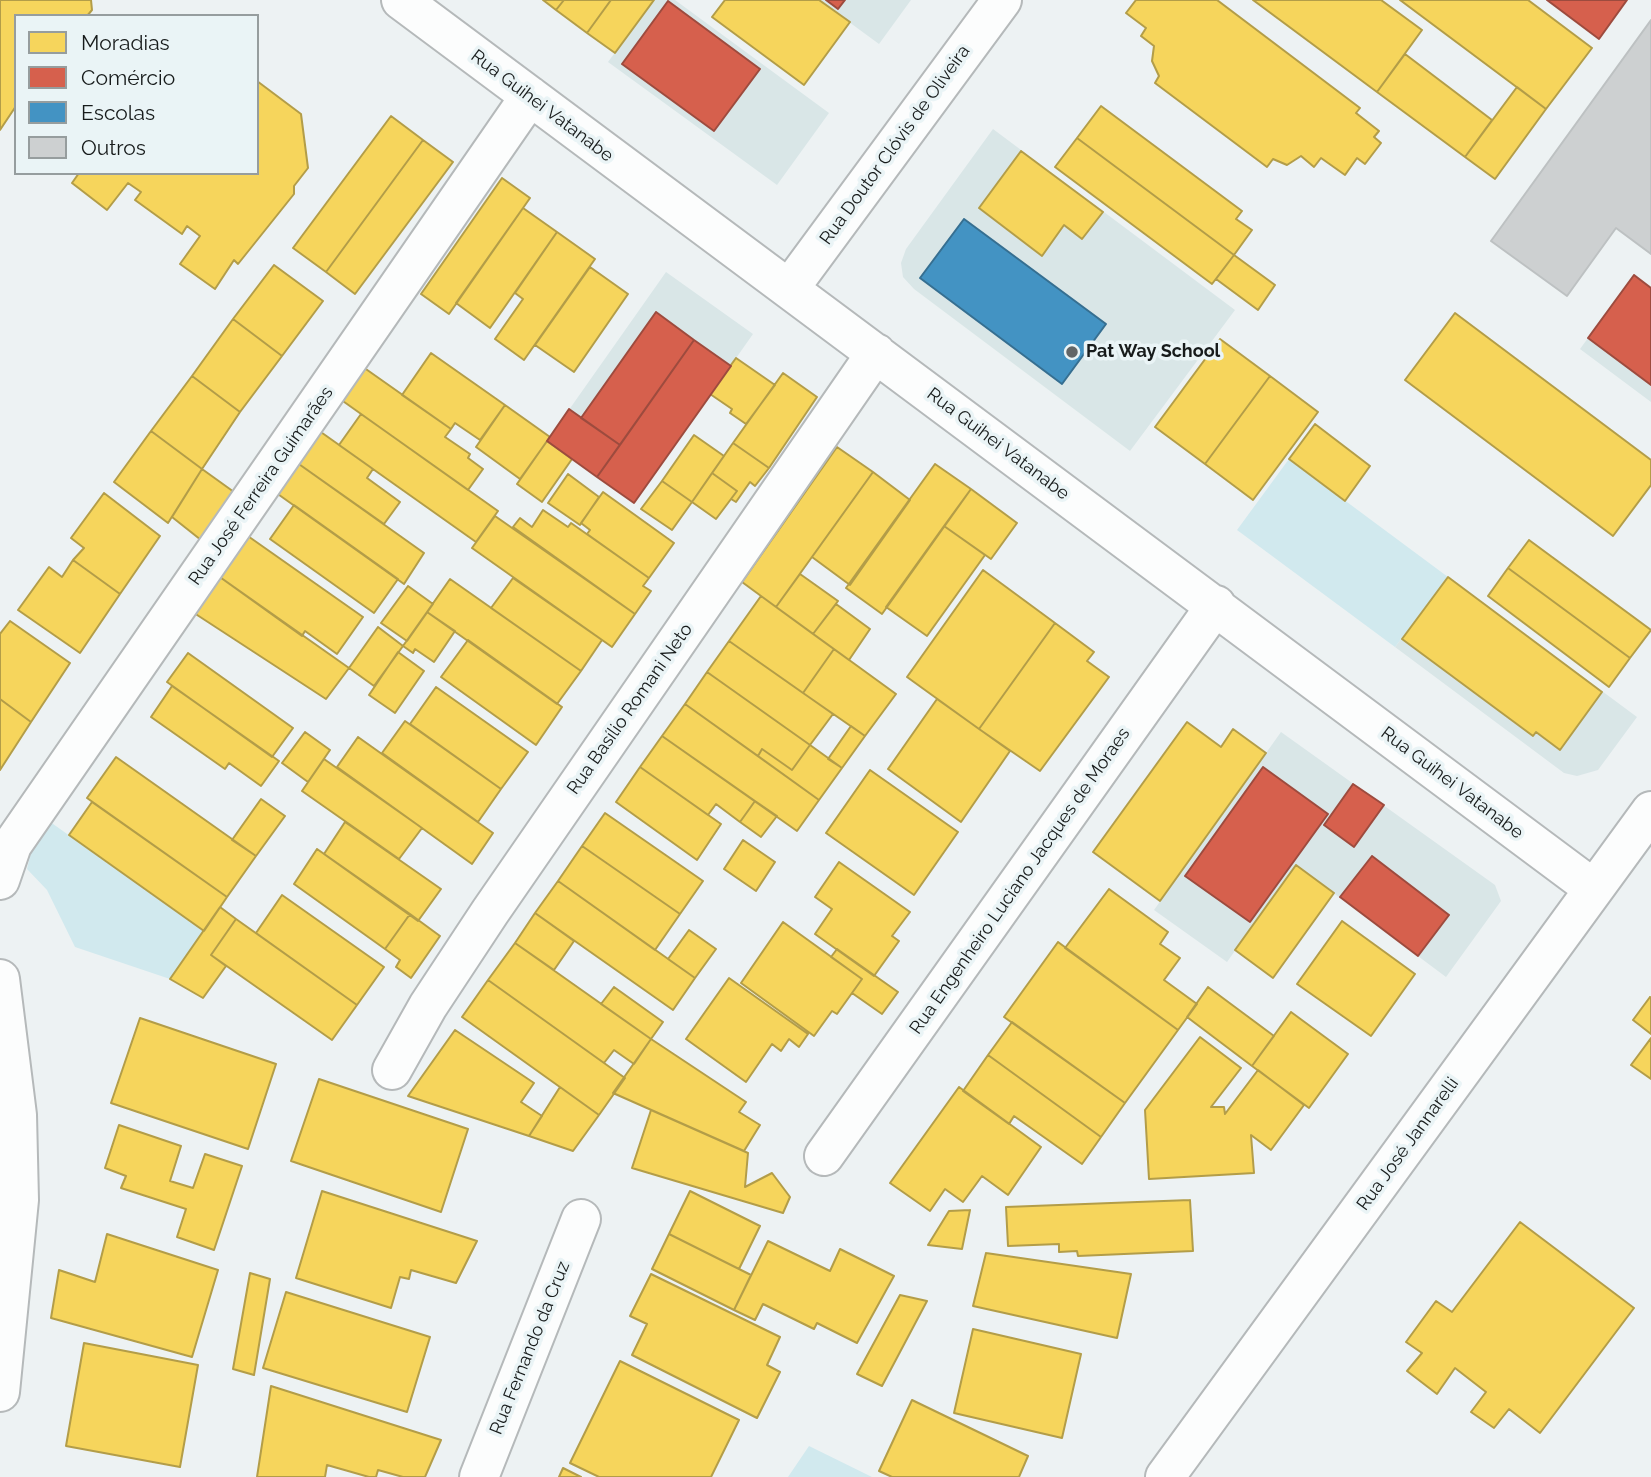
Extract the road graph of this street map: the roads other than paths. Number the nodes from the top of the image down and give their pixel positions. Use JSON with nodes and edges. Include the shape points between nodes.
{"nodes":[{"id":1,"x":401,"y":0,"type":"edge"},
{"id":2,"x":1002,"y":0,"type":"edge"},
{"id":3,"x":530,"y":96,"type":"junction"},
{"id":4,"x":789,"y":289,"type":"junction"},
{"id":5,"x":876,"y":353,"type":"junction"},
{"id":6,"x":1216,"y":605,"type":"junction"},
{"id":7,"x":1651,"y":811,"type":"edge"},
{"id":8,"x":0,"y":880,"type":"edge"},
{"id":9,"x":1594,"y":889,"type":"junction"},
{"id":10,"x":0,"y":979,"type":"edge"},
{"id":11,"x":392,"y":1070,"type":"dead end"},
{"id":12,"x":824,"y":1156,"type":"dead end"},
{"id":13,"x":581,"y":1219,"type":"dead end"},
{"id":14,"x":0,"y":1392,"type":"edge"},
{"id":15,"x":480,"y":1477,"type":"edge"},
{"id":16,"x":1166,"y":1477,"type":"edge"}],
"edges":[{"from":1,"to":3,"type":"street","name":"Rua Guihei Vatanabe"},
{"from":2,"to":4,"type":"street","name":"Rua Doutor Clóvis de Oliveira"},
{"from":3,"to":4,"type":"street","name":"Rua Guihei Vatanabe"},
{"from":3,"to":8,"type":"street","name":"Rua José Ferreira Guimarães","via":[[12,845]]},
{"from":4,"to":5,"type":"street","name":"Rua Guihei Vatanabe"},
{"from":5,"to":6,"type":"street","name":"Rua Guihei Vatanabe"},
{"from":5,"to":11,"type":"street","name":"Rua Basílio Romani Neto","via":[[490,912]]},
{"from":6,"to":9,"type":"street","name":"Rua Guihei Vatanabe"},
{"from":6,"to":12,"type":"street","name":"Rua Engenheiro Luciano Jacques de Moraes"},
{"from":7,"to":9,"type":"street","name":"Rua José Jannarelli"},
{"from":9,"to":16,"type":"street","name":"Rua José Jannarelli"},
{"from":10,"to":14,"type":"street","via":[[17,1115],[19,1200]]},
{"from":13,"to":15,"type":"street","name":"Rua Fernando da Cruz"}]}
